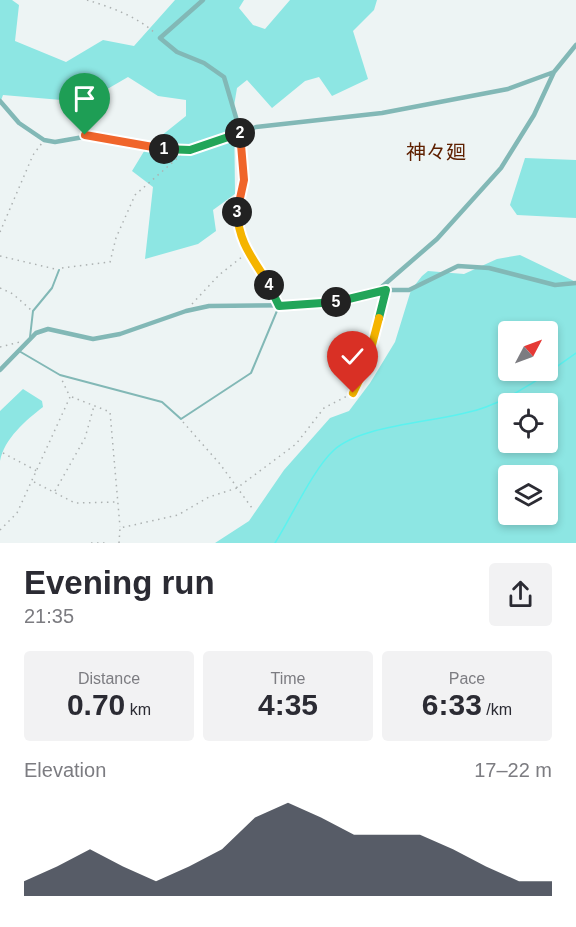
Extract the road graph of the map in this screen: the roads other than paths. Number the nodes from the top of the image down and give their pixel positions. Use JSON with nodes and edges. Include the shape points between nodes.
{"nodes":[{"id":1,"x":203,"y":0,"type":"edge"},
{"id":2,"x":576,"y":45,"type":"edge"},
{"id":3,"x":554,"y":72,"type":"junction"},
{"id":4,"x":0,"y":100,"type":"edge"},
{"id":5,"x":240,"y":131,"type":"junction"},
{"id":6,"x":58,"y":270,"type":"road end"},
{"id":7,"x":576,"y":283,"type":"edge"},
{"id":8,"x":375,"y":293,"type":"junction"},
{"id":9,"x":279,"y":306,"type":"junction"},
{"id":10,"x":30,"y":337,"type":"junction"},
{"id":11,"x":19,"y":351,"type":"junction"},
{"id":12,"x":0,"y":370,"type":"edge"}],
"edges":[{"from":1,"to":5,"type":"street","via":[[160,38],[177,52],[224,77]]},
{"from":2,"to":3,"type":"street"},
{"from":3,"to":5,"type":"street","via":[[508,89],[382,113]]},
{"from":3,"to":8,"type":"street","via":[[534,115],[501,168],[437,239]]},
{"from":4,"to":5,"type":"street","via":[[19,123],[44,140],[55,142],[94,135],[186,151]]},
{"from":6,"to":10,"type":"lane","via":[[52,288],[33,311]]},
{"from":7,"to":8,"type":"street","via":[[555,285],[469,265],[458,266],[409,290]]},
{"from":8,"to":9,"type":"street","via":[[325,305]]},
{"from":9,"to":10,"type":"street","via":[[209,306],[106,338],[48,329]]},
{"from":9,"to":11,"type":"lane","via":[[251,373],[181,419],[162,402],[60,375]]},
{"from":10,"to":11,"type":"street"},
{"from":11,"to":12,"type":"street"}]}
